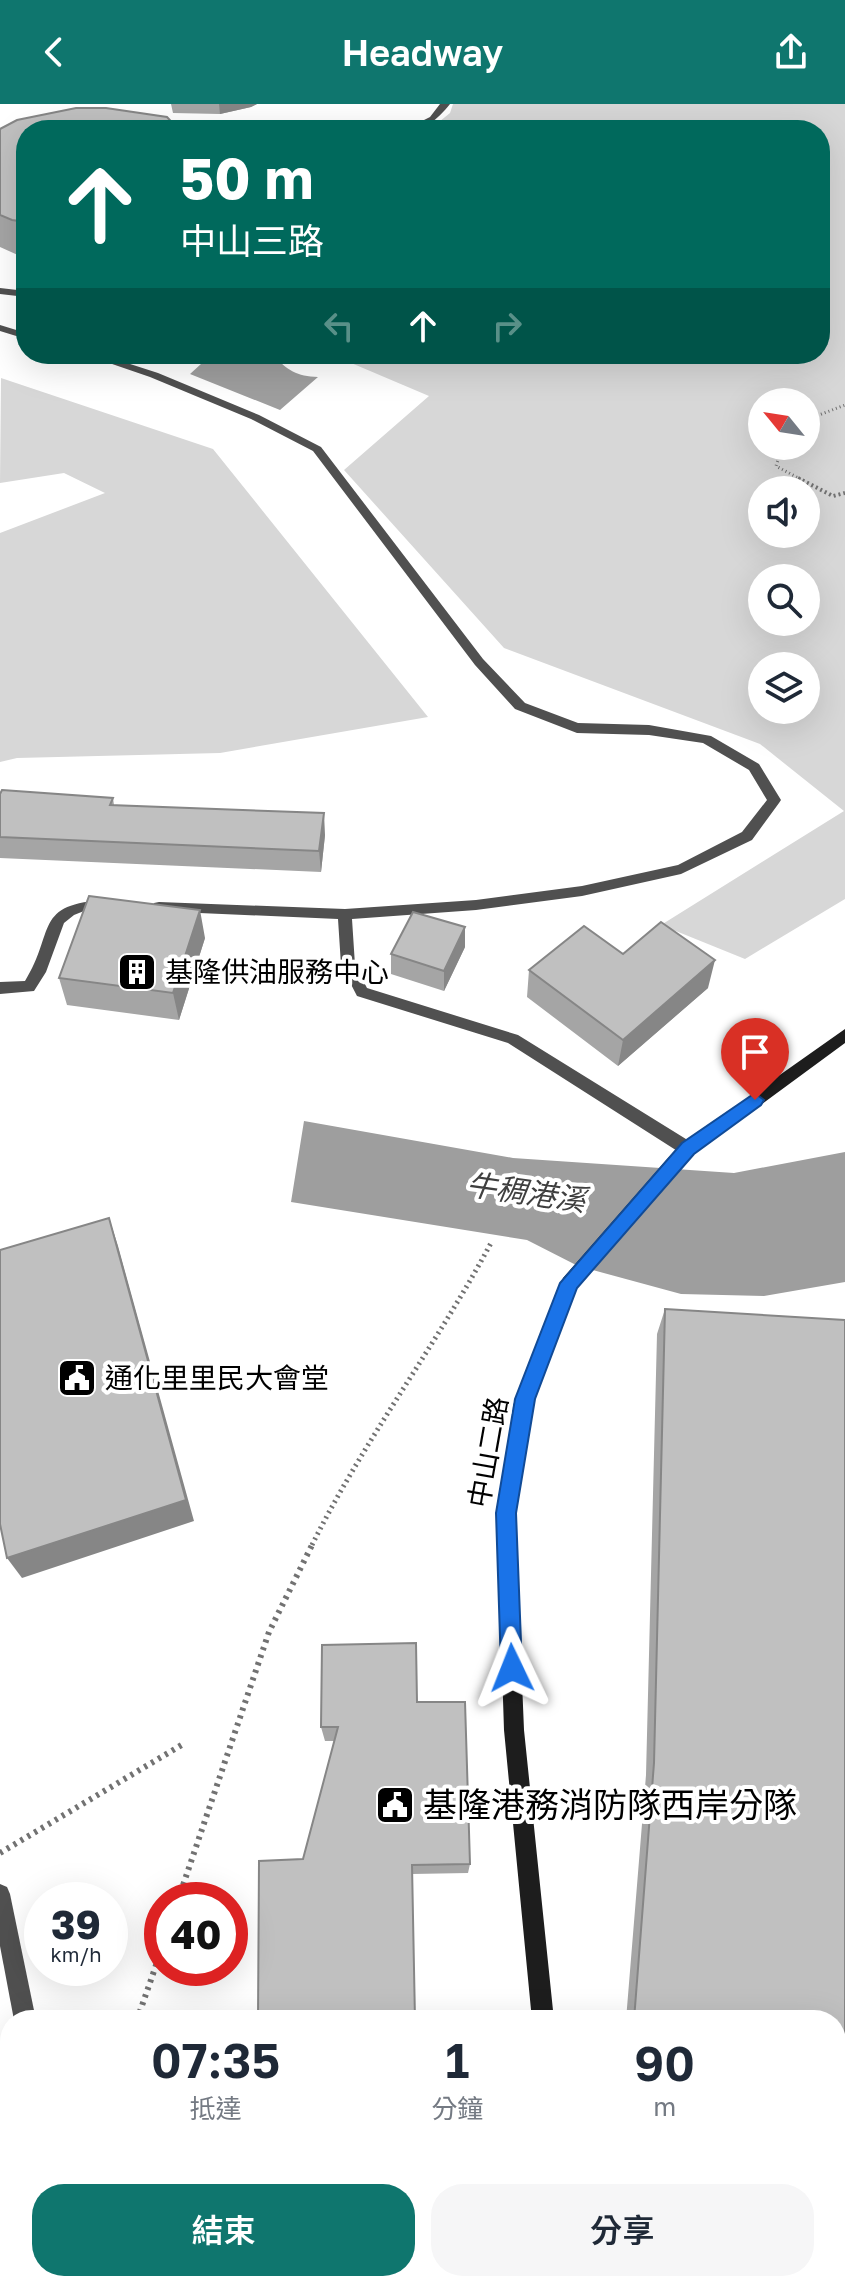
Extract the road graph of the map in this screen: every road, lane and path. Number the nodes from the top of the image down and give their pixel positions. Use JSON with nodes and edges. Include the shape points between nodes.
{"nodes":[{"id":1,"x":445,"y":104,"type":"edge"},
{"id":2,"x":431,"y":120,"type":"edge"},
{"id":3,"x":119,"y":364,"type":"edge"},
{"id":4,"x":845,"y":405,"type":"edge"},
{"id":5,"x":820,"y":415,"type":"edge"},
{"id":6,"x":778,"y":460,"type":"edge"},
{"id":7,"x":845,"y":493,"type":"edge"},
{"id":8,"x":116,"y":905,"type":"edge"},
{"id":9,"x":147,"y":907,"type":"edge"},
{"id":10,"x":345,"y":914,"type":"junction"},
{"id":11,"x":0,"y":988,"type":"edge"},
{"id":12,"x":845,"y":1035,"type":"edge"},
{"id":13,"x":688,"y":1149,"type":"junction"},
{"id":14,"x":491,"y":1243,"type":"dead end"},
{"id":15,"x":185,"y":1743,"type":"dead end"},
{"id":16,"x":0,"y":1853,"type":"edge"},
{"id":17,"x":184,"y":1882,"type":"edge"},
{"id":18,"x":0,"y":1894,"type":"edge"},
{"id":19,"x":149,"y":1986,"type":"edge"},
{"id":20,"x":23,"y":2010,"type":"edge"},
{"id":21,"x":140,"y":2010,"type":"edge"},
{"id":22,"x":542,"y":2010,"type":"edge"}],
"edges":[{"from":1,"to":2,"type":"street"},
{"from":3,"to":10,"type":"street","via":[[241,411],[317,449],[479,662],[520,706],[577,728],[649,730],[706,739],[754,767],[774,800],[747,836],[681,869],[582,891]]},
{"from":4,"to":5,"type":"path"},
{"from":6,"to":7,"type":"path","via":[[776,466],[833,496]]},
{"from":8,"to":11,"type":"street","via":[[86,904],[65,911],[55,923],[36,979],[29,987]]},
{"from":9,"to":10,"type":"street"},
{"from":10,"to":13,"type":"street","via":[[348,965],[362,992],[513,1039]]},
{"from":12,"to":13,"type":"street"},
{"from":13,"to":22,"type":"street","name":"中山二路","via":[[569,1283],[525,1399],[506,1513],[514,1730]]},
{"from":14,"to":17,"type":"path","via":[[459,1303],[338,1492],[269,1632]]},
{"from":15,"to":16,"type":"path"},
{"from":18,"to":20,"type":"street"},
{"from":19,"to":21,"type":"path"}]}
